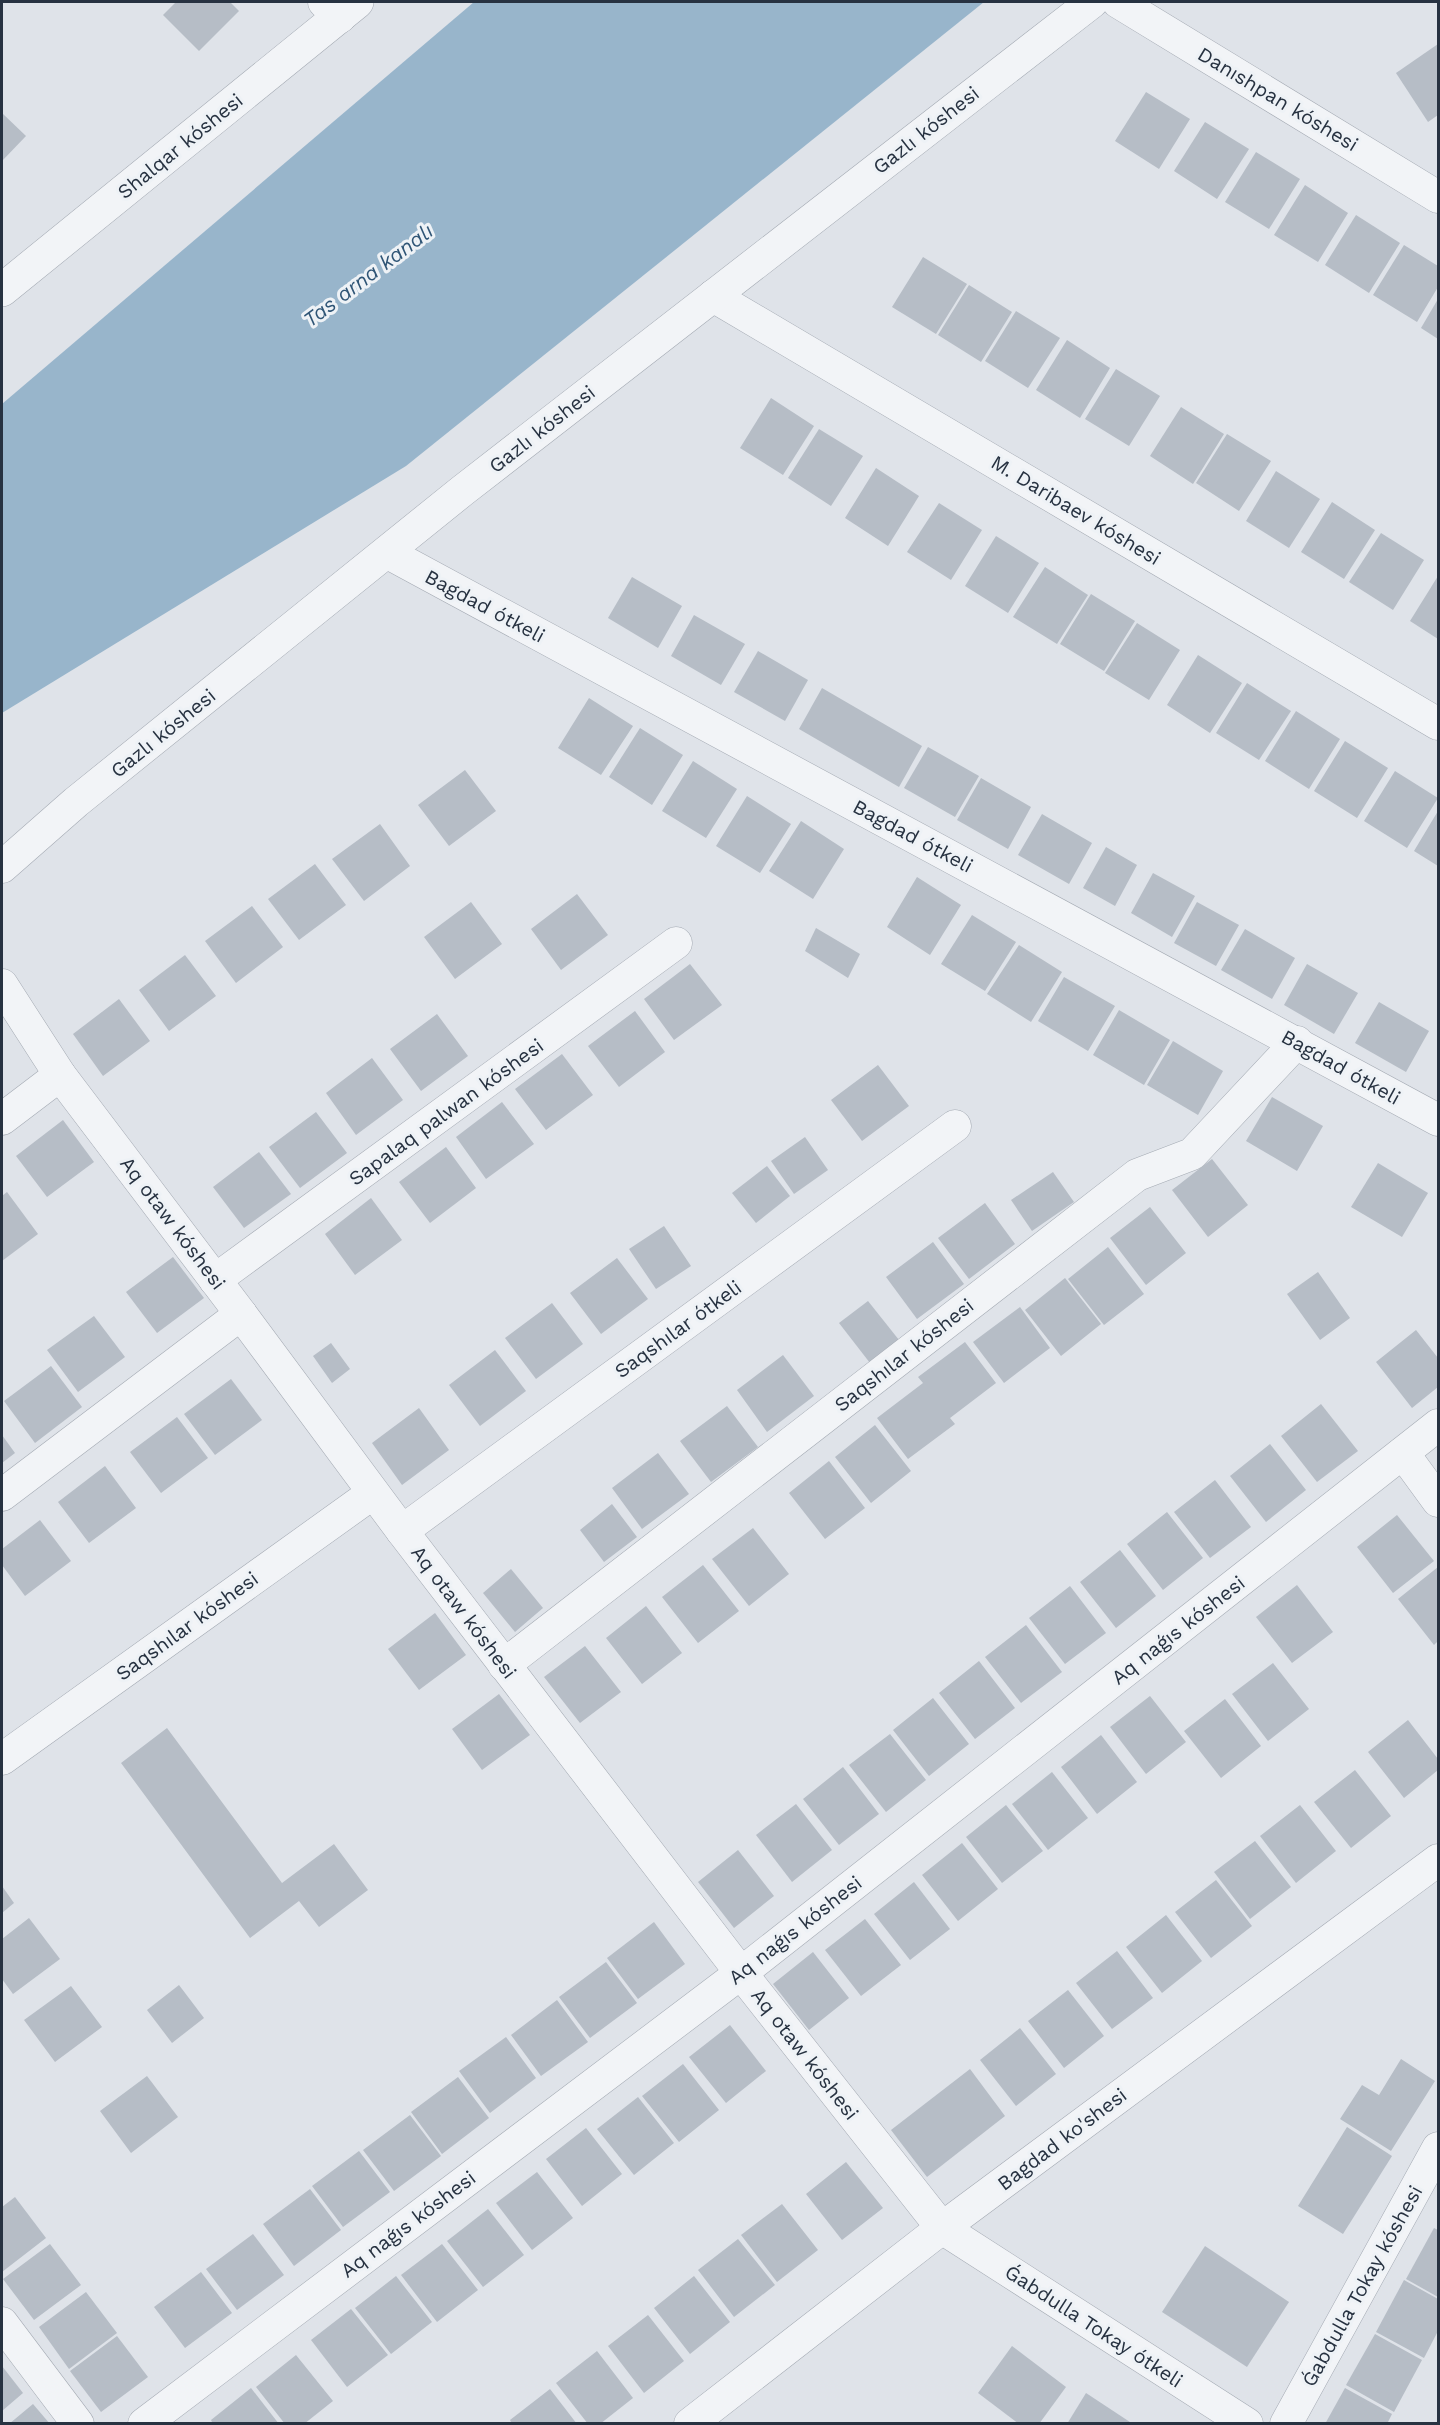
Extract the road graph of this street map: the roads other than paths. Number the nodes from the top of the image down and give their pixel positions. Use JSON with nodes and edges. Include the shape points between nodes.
{"nodes":[{"id":1,"x":1092,"y":2,"type":"edge"},
{"id":2,"x":1118,"y":2,"type":"edge"},
{"id":3,"x":341,"y":7,"type":"edge"},
{"id":4,"x":1438,"y":197,"type":"edge"},
{"id":5,"x":3,"y":286,"type":"edge"},
{"id":6,"x":713,"y":296,"type":"junction"},
{"id":7,"x":388,"y":553,"type":"junction"},
{"id":8,"x":1438,"y":724,"type":"edge"},
{"id":9,"x":2,"y":867,"type":"edge"},
{"id":10,"x":676,"y":943,"type":"dead end"},
{"id":11,"x":2,"y":985,"type":"edge"},
{"id":12,"x":1297,"y":1042,"type":"junction"},
{"id":13,"x":60,"y":1075,"type":"junction"},
{"id":14,"x":1436,"y":1112,"type":"edge"},
{"id":15,"x":2,"y":1119,"type":"edge"},
{"id":16,"x":955,"y":1126,"type":"dead end"},
{"id":17,"x":215,"y":1280,"type":"junction"},
{"id":18,"x":241,"y":1314,"type":"junction"},
{"id":19,"x":1438,"y":1425,"type":"edge"},
{"id":20,"x":1403,"y":1453,"type":"junction"},
{"id":21,"x":373,"y":1493,"type":"junction"},
{"id":22,"x":2,"y":1495,"type":"edge"},
{"id":23,"x":1438,"y":1501,"type":"edge"},
{"id":24,"x":402,"y":1531,"type":"junction"},
{"id":25,"x":504,"y":1665,"type":"junction"},
{"id":26,"x":2,"y":1758,"type":"edge"},
{"id":27,"x":1438,"y":1860,"type":"edge"},
{"id":28,"x":741,"y":1973,"type":"junction"},
{"id":29,"x":1438,"y":2148,"type":"edge"},
{"id":30,"x":942,"y":2228,"type":"junction"},
{"id":31,"x":2,"y":2323,"type":"edge"},
{"id":32,"x":78,"y":2424,"type":"edge"},
{"id":33,"x":144,"y":2424,"type":"edge"},
{"id":34,"x":690,"y":2424,"type":"edge"},
{"id":35,"x":1246,"y":2424,"type":"edge"},
{"id":36,"x":1286,"y":2424,"type":"edge"}],
"edges":[{"from":1,"to":6,"type":"street","name":"Gazlı kóshesi"},
{"from":2,"to":4,"type":"street","name":"Danıshpan kóshesi"},
{"from":3,"to":5,"type":"street","name":"Shalqar kóshesi"},
{"from":6,"to":7,"type":"street","name":"Gazlı kóshesi"},
{"from":6,"to":8,"type":"street","name":"M. Daribaev kóshesi"},
{"from":7,"to":9,"type":"street","name":"Gazlı kóshesi","via":[[76,802]]},
{"from":7,"to":12,"type":"street","name":"Bagdad ótkeli"},
{"from":10,"to":17,"type":"street","name":"Sapalaq palwan kóshesi"},
{"from":11,"to":13,"type":"street","name":"Aq otaw kóshesi"},
{"from":12,"to":14,"type":"street","name":"Bagdad ótkeli"},
{"from":12,"to":25,"type":"street","name":"Saqshılar kóshesi","via":[[1192,1154],[1137,1174]]},
{"from":13,"to":15,"type":"street"},
{"from":13,"to":17,"type":"street","name":"Aq otaw kóshesi"},
{"from":16,"to":24,"type":"street","name":"Saqshılar ótkeli"},
{"from":17,"to":18,"type":"street","name":"Aq otaw kóshesi"},
{"from":18,"to":21,"type":"street","name":"Aq otaw kóshesi"},
{"from":18,"to":22,"type":"street"},
{"from":19,"to":20,"type":"street","name":"Aq naǵıs kóshesi"},
{"from":20,"to":23,"type":"street"},
{"from":20,"to":28,"type":"street","name":"Aq naǵıs kóshesi"},
{"from":21,"to":24,"type":"street","name":"Aq otaw kóshesi"},
{"from":21,"to":26,"type":"street","name":"Saqshılar kóshesi"},
{"from":24,"to":25,"type":"street","name":"Aq otaw kóshesi"},
{"from":25,"to":28,"type":"street","name":"Aq otaw kóshesi"},
{"from":27,"to":30,"type":"street","name":"Bagdad ko'shesi"},
{"from":28,"to":30,"type":"street","name":"Aq otaw kóshesi"},
{"from":28,"to":33,"type":"street","name":"Aq naǵıs kóshesi"},
{"from":29,"to":36,"type":"street","name":"Ǵabdulla Tokay kóshesi"},
{"from":30,"to":34,"type":"street","name":"Bagdad ko'shesi"},
{"from":30,"to":35,"type":"street","name":"Ǵabdulla Tokay ótkeli"},
{"from":31,"to":32,"type":"street"}]}
